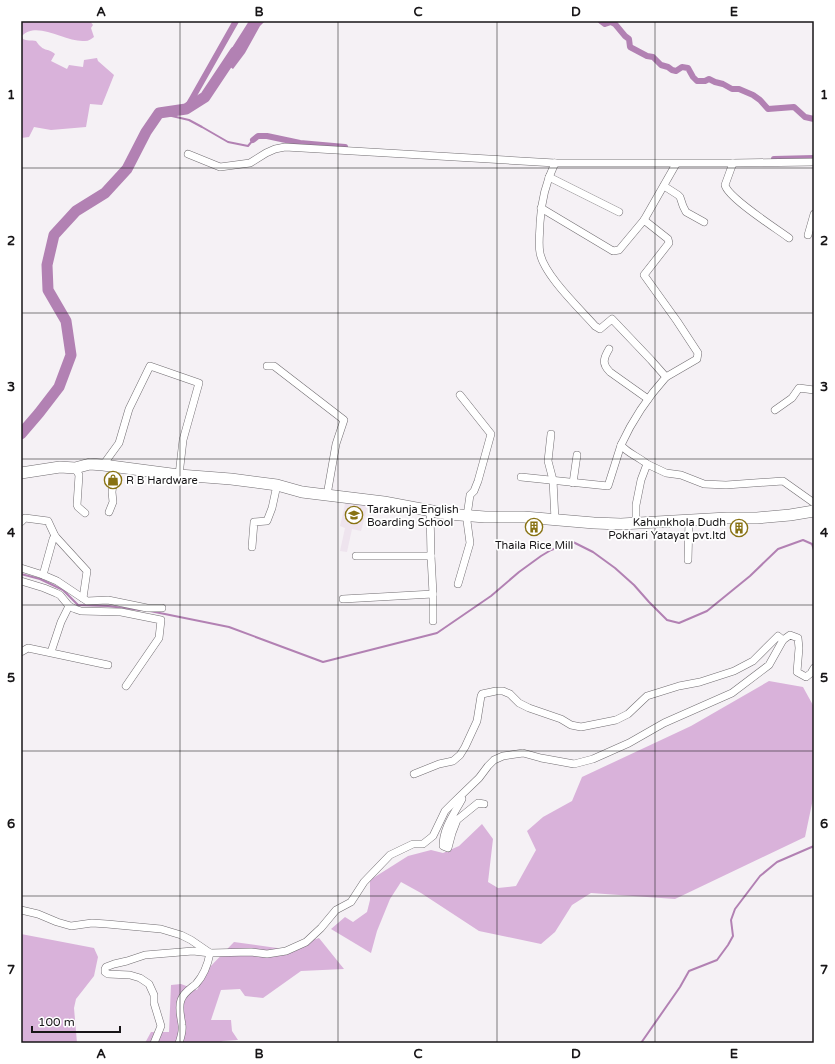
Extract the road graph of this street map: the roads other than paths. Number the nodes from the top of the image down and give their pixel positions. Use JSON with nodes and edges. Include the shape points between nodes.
{"nodes":[{"id":1,"x":188,"y":154,"type":"dead end"},
{"id":2,"x":814,"y":162,"type":"edge"},
{"id":3,"x":555,"y":163,"type":"junction"},
{"id":4,"x":676,"y":164,"type":"junction"},
{"id":5,"x":733,"y":164,"type":"junction"},
{"id":6,"x":549,"y":177,"type":"junction"},
{"id":7,"x":664,"y":186,"type":"junction"},
{"id":8,"x":541,"y":208,"type":"junction"},
{"id":9,"x":619,"y":212,"type":"dead end"},
{"id":10,"x":814,"y":214,"type":"edge"},
{"id":11,"x":644,"y":220,"type":"junction"},
{"id":12,"x":704,"y":222,"type":"dead end"},
{"id":13,"x":808,"y":235,"type":"dead end"},
{"id":14,"x":789,"y":238,"type":"dead end"},
{"id":15,"x":609,"y":349,"type":"dead end"},
{"id":16,"x":270,"y":366,"type":"dead end"},
{"id":17,"x":666,"y":377,"type":"junction"},
{"id":18,"x":814,"y":390,"type":"edge"},
{"id":19,"x":460,"y":395,"type":"dead end"},
{"id":20,"x":648,"y":400,"type":"junction"},
{"id":21,"x":774,"y":410,"type":"dead end"},
{"id":22,"x":551,"y":434,"type":"dead end"},
{"id":23,"x":621,"y":445,"type":"junction"},
{"id":24,"x":577,"y":455,"type":"dead end"},
{"id":25,"x":648,"y":464,"type":"junction"},
{"id":26,"x":103,"y":465,"type":"junction"},
{"id":27,"x":116,"y":467,"type":"junction"},
{"id":28,"x":75,"y":468,"type":"junction"},
{"id":29,"x":21,"y":473,"type":"edge"},
{"id":30,"x":179,"y":475,"type":"junction"},
{"id":31,"x":521,"y":477,"type":"dead end"},
{"id":32,"x":553,"y":480,"type":"junction"},
{"id":33,"x":573,"y":483,"type":"junction"},
{"id":34,"x":277,"y":485,"type":"junction"},
{"id":35,"x":327,"y":496,"type":"junction"},
{"id":36,"x":814,"y":503,"type":"edge"},
{"id":37,"x":430,"y":510,"type":"junction"},
{"id":38,"x":814,"y":511,"type":"edge"},
{"id":39,"x":109,"y":512,"type":"dead end"},
{"id":40,"x":85,"y":513,"type":"dead end"},
{"id":41,"x":468,"y":516,"type":"junction"},
{"id":42,"x":555,"y":520,"type":"junction"},
{"id":43,"x":689,"y":520,"type":"junction"},
{"id":44,"x":21,"y":522,"type":"edge"},
{"id":45,"x":636,"y":523,"type":"junction"},
{"id":46,"x":55,"y":536,"type":"junction"},
{"id":47,"x":252,"y":547,"type":"dead end"},
{"id":48,"x":356,"y":556,"type":"dead end"},
{"id":49,"x":431,"y":556,"type":"junction"},
{"id":50,"x":688,"y":560,"type":"dead end"},
{"id":51,"x":21,"y":568,"type":"edge"},
{"id":52,"x":43,"y":576,"type":"junction"},
{"id":53,"x":21,"y":581,"type":"edge"},
{"id":54,"x":458,"y":584,"type":"dead end"},
{"id":55,"x":433,"y":594,"type":"junction"},
{"id":56,"x":83,"y":598,"type":"junction"},
{"id":57,"x":343,"y":599,"type":"dead end"},
{"id":58,"x":69,"y":606,"type":"junction"},
{"id":59,"x":162,"y":608,"type":"dead end"},
{"id":60,"x":433,"y":621,"type":"dead end"},
{"id":61,"x":782,"y":640,"type":"junction"},
{"id":62,"x":21,"y":652,"type":"edge"},
{"id":63,"x":51,"y":652,"type":"junction"},
{"id":64,"x":108,"y":665,"type":"dead end"},
{"id":65,"x":814,"y":668,"type":"edge"},
{"id":66,"x":126,"y":686,"type":"dead end"},
{"id":67,"x":414,"y":774,"type":"dead end"},
{"id":68,"x":458,"y":798,"type":"junction"},
{"id":69,"x":484,"y":804,"type":"dead end"},
{"id":70,"x":21,"y":910,"type":"edge"},
{"id":71,"x":210,"y":953,"type":"junction"},
{"id":72,"x":154,"y":1043,"type":"edge"},
{"id":73,"x":179,"y":1043,"type":"edge"}],
"edges":[{"from":1,"to":3,"type":"street","via":[[220,167],[250,164],[266,153],[285,147]]},
{"from":2,"to":5,"type":"street"},
{"from":3,"to":4,"type":"street"},
{"from":3,"to":6,"type":"street"},
{"from":4,"to":5,"type":"street"},
{"from":4,"to":7,"type":"street"},
{"from":5,"to":14,"type":"street","via":[[726,188],[745,206]]},
{"from":6,"to":8,"type":"street"},
{"from":6,"to":9,"type":"street"},
{"from":7,"to":11,"type":"street"},
{"from":7,"to":12,"type":"street","via":[[678,195],[686,212]]},
{"from":8,"to":11,"type":"street","via":[[613,251],[620,250]]},
{"from":8,"to":17,"type":"street","via":[[538,247],[552,279],[595,326],[600,329],[612,319]]},
{"from":10,"to":13,"type":"street"},
{"from":11,"to":17,"type":"street","via":[[669,242],[644,275],[698,353],[698,359]]},
{"from":15,"to":20,"type":"street","via":[[604,356],[606,368]]},
{"from":16,"to":35,"type":"street","via":[[344,420],[336,444]]},
{"from":17,"to":20,"type":"street"},
{"from":18,"to":21,"type":"street","via":[[799,388],[792,398]]},
{"from":19,"to":41,"type":"street","via":[[491,434],[478,481],[470,495]]},
{"from":20,"to":23,"type":"street","via":[[628,428]]},
{"from":22,"to":32,"type":"street","via":[[548,461]]},
{"from":23,"to":25,"type":"street"},
{"from":23,"to":33,"type":"street","via":[[608,486]]},
{"from":24,"to":33,"type":"street"},
{"from":25,"to":36,"type":"street","via":[[666,473],[704,484],[783,481]]},
{"from":25,"to":45,"type":"street","via":[[641,480],[636,505]]},
{"from":26,"to":27,"type":"main road"},
{"from":26,"to":28,"type":"main road","via":[[90,464]]},
{"from":26,"to":30,"type":"street","via":[[119,442],[129,409],[150,366],[199,383],[184,440]]},
{"from":27,"to":30,"type":"main road"},
{"from":27,"to":39,"type":"street","via":[[113,502]]},
{"from":28,"to":29,"type":"main road","via":[[60,467]]},
{"from":28,"to":40,"type":"street","via":[[79,475],[77,504]]},
{"from":30,"to":34,"type":"main road"},
{"from":31,"to":32,"type":"street"},
{"from":32,"to":33,"type":"street"},
{"from":32,"to":42,"type":"street"},
{"from":34,"to":35,"type":"main road"},
{"from":34,"to":47,"type":"street","via":[[267,521],[254,522]]},
{"from":35,"to":37,"type":"main road"},
{"from":37,"to":41,"type":"main road"},
{"from":37,"to":49,"type":"street"},
{"from":38,"to":43,"type":"main road","via":[[790,516]]},
{"from":41,"to":42,"type":"main road"},
{"from":41,"to":54,"type":"street","via":[[470,543]]},
{"from":42,"to":45,"type":"main road"},
{"from":43,"to":45,"type":"main road"},
{"from":43,"to":50,"type":"street"},
{"from":44,"to":46,"type":"street","via":[[25,518],[48,521]]},
{"from":46,"to":52,"type":"street"},
{"from":46,"to":56,"type":"street","via":[[87,571]]},
{"from":48,"to":49,"type":"street"},
{"from":49,"to":55,"type":"street"},
{"from":51,"to":52,"type":"street"},
{"from":52,"to":56,"type":"street"},
{"from":53,"to":58,"type":"street","via":[[60,595]]},
{"from":55,"to":57,"type":"street"},
{"from":55,"to":60,"type":"street"},
{"from":56,"to":59,"type":"street","via":[[87,601],[108,600],[147,608]]},
{"from":58,"to":63,"type":"street"},
{"from":58,"to":66,"type":"street","via":[[81,611],[121,612],[161,620],[159,638]]},
{"from":61,"to":65,"type":"street","via":[[790,635],[798,638],[797,672],[806,677]]},
{"from":61,"to":67,"type":"street","via":[[778,636],[753,661],[734,671],[647,696],[628,714],[616,720],[581,727],[529,708],[503,691],[482,694],[477,721],[460,755],[453,762]]},
{"from":61,"to":68,"type":"street","via":[[769,666],[732,693],[664,722],[629,743],[593,759],[574,764],[523,754],[503,756],[494,760]]},
{"from":62,"to":63,"type":"street","via":[[28,648]]},
{"from":63,"to":64,"type":"street"},
{"from":68,"to":69,"type":"street","via":[[462,800],[447,826],[443,840],[443,846],[448,848],[457,820],[478,803]]},
{"from":68,"to":71,"type":"street","via":[[445,811],[433,836],[423,844],[413,844],[390,855],[364,882],[351,902],[336,910],[306,942],[286,951],[267,954]]},
{"from":70,"to":71,"type":"street","via":[[71,926],[92,923],[161,929],[181,935]]},
{"from":71,"to":72,"type":"street","via":[[192,951],[145,956],[106,967],[105,972],[108,974],[130,975],[149,984],[161,1026]]},
{"from":71,"to":73,"type":"street","via":[[196,984],[184,993],[180,1001],[182,1026]]}]}
